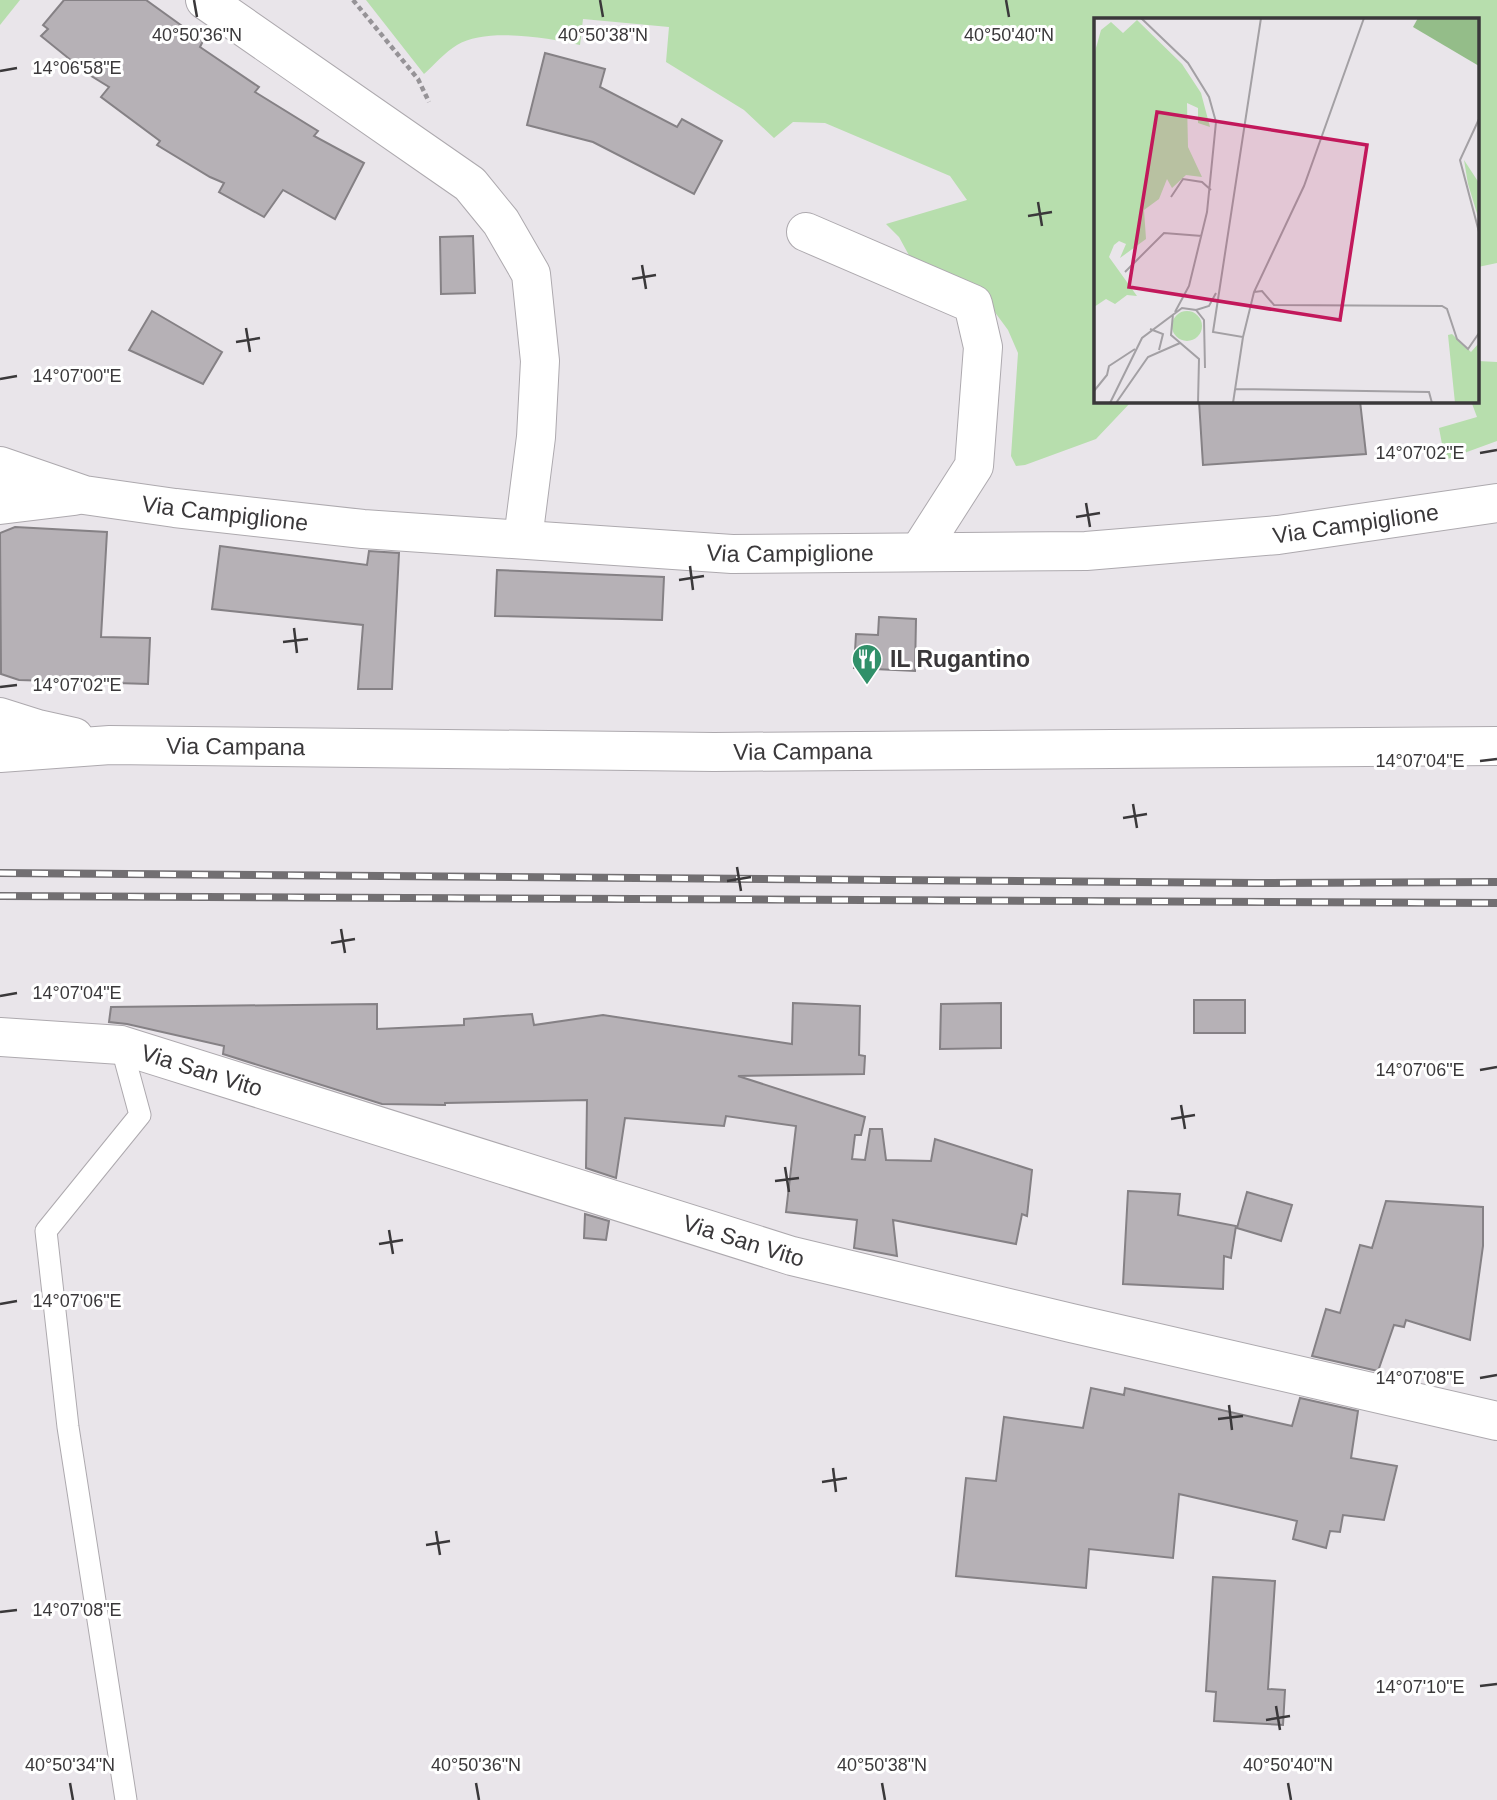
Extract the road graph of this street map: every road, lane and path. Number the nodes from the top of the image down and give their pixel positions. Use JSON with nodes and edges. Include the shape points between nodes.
{"nodes":[{"id":1,"x":205,"y":0,"type":"edge"},
{"id":2,"x":354,"y":0,"type":"edge"},
{"id":3,"x":429,"y":103,"type":"dead end"},
{"id":4,"x":806,"y":232,"type":"dead end"},
{"id":5,"x":0,"y":466,"type":"edge"},
{"id":6,"x":84,"y":495,"type":"junction"},
{"id":7,"x":1497,"y":503,"type":"edge"},
{"id":8,"x":0,"y":505,"type":"edge"},
{"id":9,"x":523,"y":539,"type":"junction"},
{"id":10,"x":919,"y":552,"type":"junction"},
{"id":11,"x":0,"y":717,"type":"edge"},
{"id":12,"x":110,"y":745,"type":"junction"},
{"id":13,"x":1497,"y":746,"type":"edge"},
{"id":14,"x":0,"y":753,"type":"edge"},
{"id":15,"x":0,"y":1037,"type":"edge"},
{"id":16,"x":121,"y":1045,"type":"junction"},
{"id":17,"x":1497,"y":1421,"type":"edge"},
{"id":18,"x":126,"y":1800,"type":"edge"}],
"edges":[{"from":1,"to":9,"type":"street","via":[[470,184],[501,222],[531,274],[540,361]]},
{"from":2,"to":3,"type":"path","via":[[418,79]]},
{"from":4,"to":10,"type":"street","via":[[973,304],[983,347],[974,466]]},
{"from":5,"to":6,"type":"street","name":"Via Campiglione"},
{"from":6,"to":8,"type":"street","name":"Via Campiglione"},
{"from":6,"to":9,"type":"street","name":"Via Campiglione","via":[[363,529]]},
{"from":7,"to":10,"type":"street","name":"Via Campiglione","via":[[1264,536],[1086,551]]},
{"from":9,"to":10,"type":"street","name":"Via Campiglione","via":[[732,554]]},
{"from":11,"to":12,"type":"street","name":"Via Campana"},
{"from":12,"to":13,"type":"street","name":"Via Campana","via":[[714,752]]},
{"from":12,"to":14,"type":"street","name":"Via Campana"},
{"from":15,"to":16,"type":"street","name":"Via San Vito"},
{"from":16,"to":17,"type":"street","name":"Via San Vito","via":[[792,1256]]},
{"from":16,"to":18,"type":"lane","via":[[140,1115],[46,1231],[68,1427]]}]}
